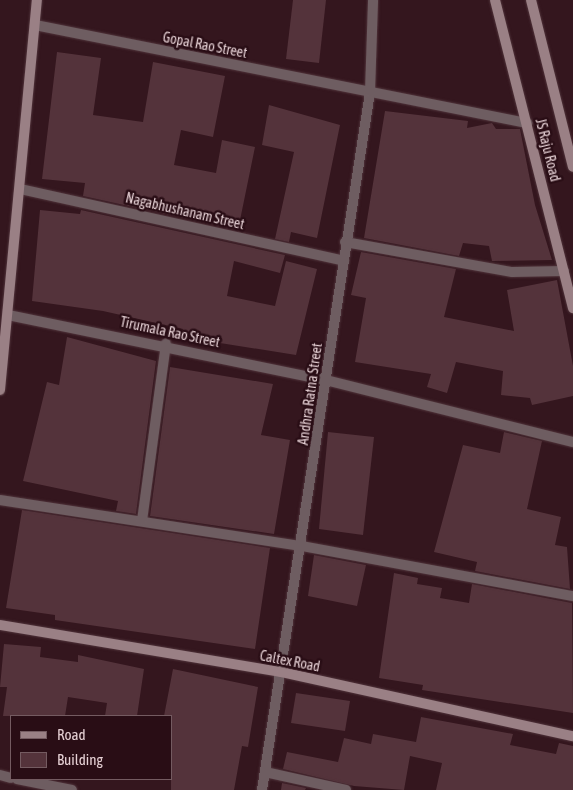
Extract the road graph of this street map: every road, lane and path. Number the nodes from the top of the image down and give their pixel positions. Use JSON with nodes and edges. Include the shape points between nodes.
{"nodes":[{"id":1,"x":37,"y":0,"type":"edge"},
{"id":2,"x":373,"y":0,"type":"edge"},
{"id":3,"x":495,"y":0,"type":"edge"},
{"id":4,"x":531,"y":0,"type":"edge"},
{"id":5,"x":35,"y":26,"type":"junction"},
{"id":6,"x":370,"y":92,"type":"junction"},
{"id":7,"x":527,"y":122,"type":"junction"},
{"id":8,"x":573,"y":168,"type":"edge"},
{"id":9,"x":20,"y":188,"type":"junction"},
{"id":10,"x":345,"y":242,"type":"junction"},
{"id":11,"x":344,"y":261,"type":"junction"},
{"id":12,"x":564,"y":271,"type":"junction"},
{"id":13,"x":573,"y":308,"type":"edge"},
{"id":14,"x":8,"y":315,"type":"junction"},
{"id":15,"x":166,"y":344,"type":"junction"},
{"id":16,"x":326,"y":380,"type":"junction"},
{"id":17,"x":0,"y":390,"type":"edge"},
{"id":18,"x":573,"y":442,"type":"edge"},
{"id":19,"x":0,"y":500,"type":"edge"},
{"id":20,"x":142,"y":521,"type":"junction"},
{"id":21,"x":302,"y":546,"type":"junction"},
{"id":22,"x":573,"y":596,"type":"edge"},
{"id":23,"x":0,"y":625,"type":"edge"},
{"id":24,"x":281,"y":672,"type":"junction"},
{"id":25,"x":573,"y":736,"type":"edge"},
{"id":26,"x":265,"y":772,"type":"junction"},
{"id":27,"x":22,"y":780,"type":"edge"},
{"id":28,"x":72,"y":790,"type":"edge"},
{"id":29,"x":262,"y":790,"type":"edge"},
{"id":30,"x":346,"y":790,"type":"edge"}],
"edges":[{"from":1,"to":5,"type":"street"},
{"from":2,"to":6,"type":"street","name":"Andhra Ratna Street"},
{"from":3,"to":7,"type":"street","name":"JS Raju Road"},
{"from":4,"to":8,"type":"street","name":"JS Raju Road"},
{"from":5,"to":6,"type":"street","name":"Gopal Rao Street"},
{"from":5,"to":9,"type":"street"},
{"from":6,"to":7,"type":"street","name":"Gopal Rao Street"},
{"from":6,"to":10,"type":"street","name":"Andhra Ratna Street"},
{"from":7,"to":12,"type":"street","name":"JS Raju Road"},
{"from":9,"to":11,"type":"street","name":"Nagabhushanam Street"},
{"from":9,"to":14,"type":"street"},
{"from":10,"to":11,"type":"street","name":"Andhra Ratna Street"},
{"from":10,"to":12,"type":"street","via":[[512,272]]},
{"from":11,"to":16,"type":"street","name":"Andhra Ratna Street"},
{"from":12,"to":13,"type":"street","name":"JS Raju Road"},
{"from":14,"to":15,"type":"street","name":"Tirumala Rao Street"},
{"from":14,"to":17,"type":"street"},
{"from":15,"to":16,"type":"street","name":"Tirumala Rao Street"},
{"from":15,"to":20,"type":"street"},
{"from":16,"to":18,"type":"street","name":"Tirumala Rao Street"},
{"from":16,"to":21,"type":"street","name":"Andhra Ratna Street"},
{"from":19,"to":20,"type":"street"},
{"from":20,"to":21,"type":"street"},
{"from":21,"to":22,"type":"street"},
{"from":21,"to":24,"type":"street","name":"Andhra Ratna Street"},
{"from":23,"to":24,"type":"street","name":"Caltex Road"},
{"from":24,"to":25,"type":"street","name":"Caltex Road"},
{"from":24,"to":26,"type":"street","name":"Andhra Ratna Street"},
{"from":26,"to":29,"type":"street","name":"Andhra Ratna Street"},
{"from":26,"to":30,"type":"street"},
{"from":27,"to":28,"type":"street"}]}
